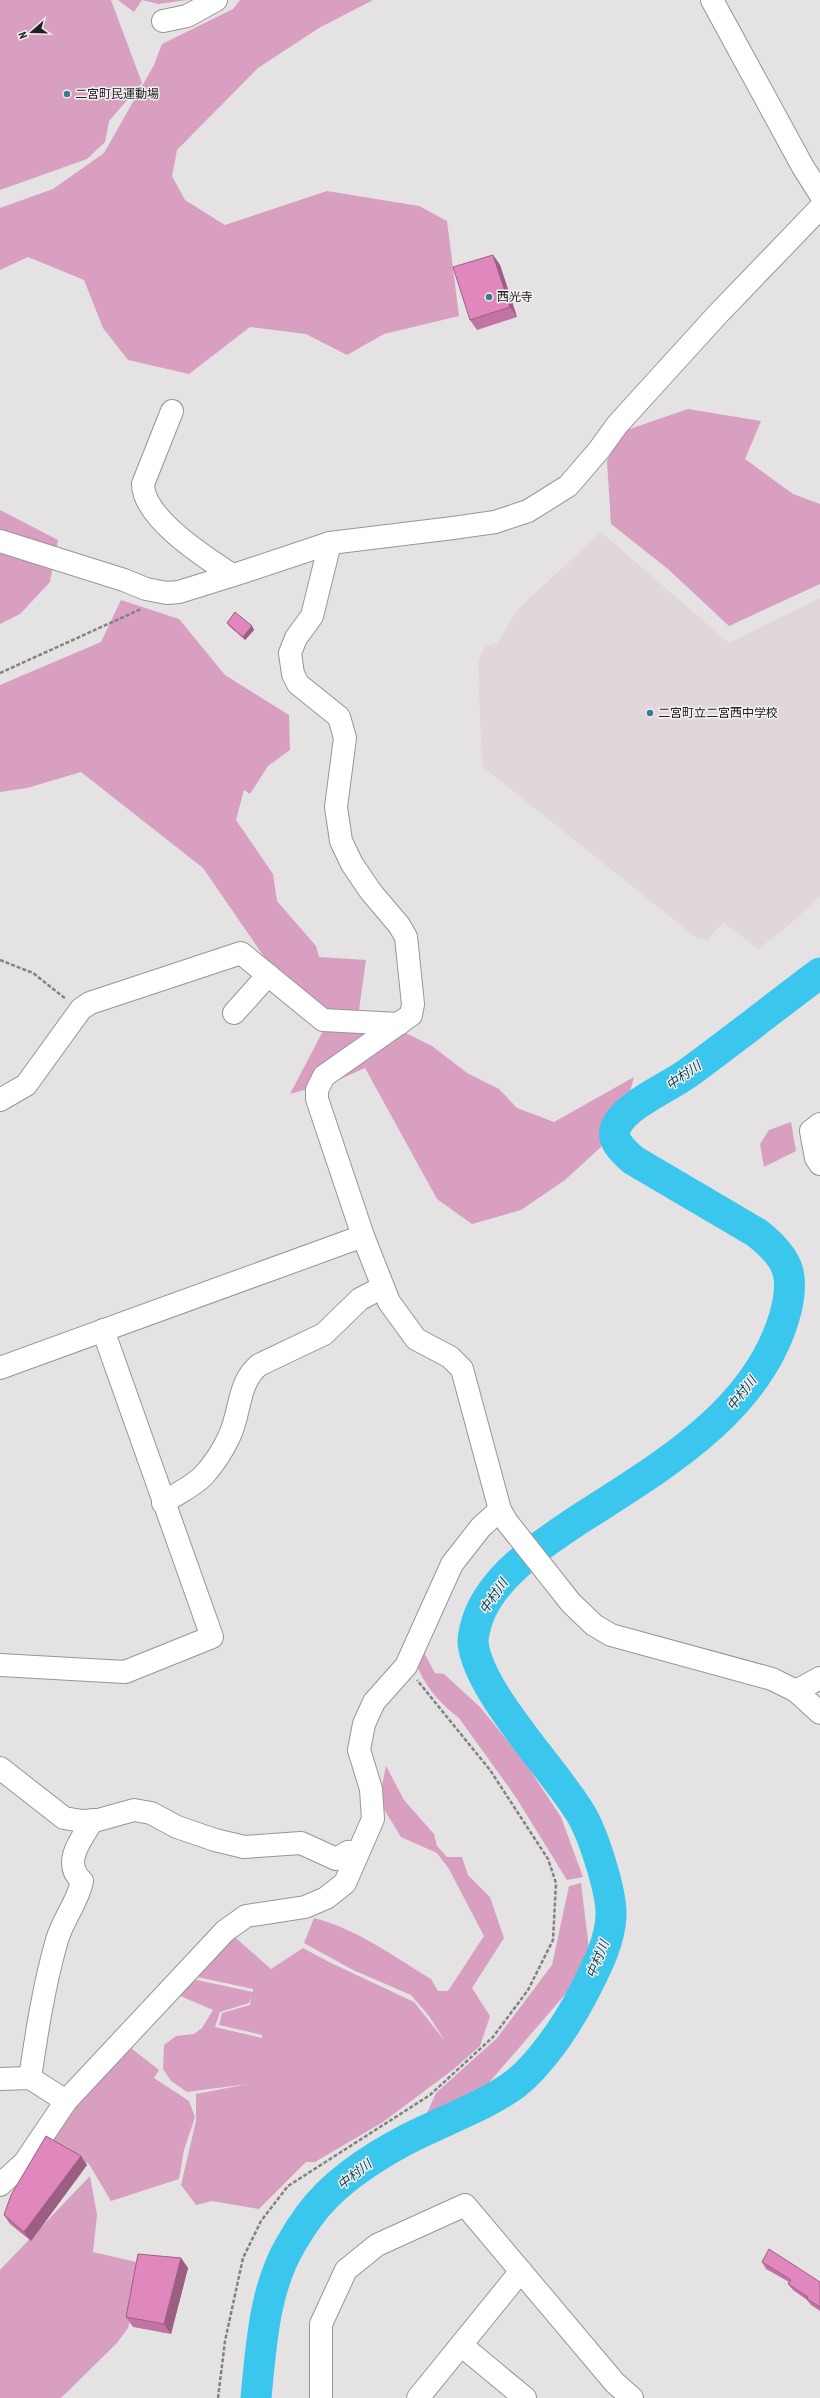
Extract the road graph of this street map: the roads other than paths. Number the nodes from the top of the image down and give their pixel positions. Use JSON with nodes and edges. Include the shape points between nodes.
{"nodes":[{"id":1,"x":216,"y":0,"type":"edge"},
{"id":2,"x":712,"y":0,"type":"edge"},
{"id":3,"x":163,"y":21,"type":"dead end"},
{"id":4,"x":820,"y":194,"type":"edge"},
{"id":5,"x":820,"y":208,"type":"edge"},
{"id":6,"x":172,"y":411,"type":"dead end"},
{"id":7,"x":0,"y":541,"type":"edge"},
{"id":8,"x":330,"y":543,"type":"junction"},
{"id":9,"x":232,"y":575,"type":"junction"},
{"id":10,"x":268,"y":975,"type":"junction"},
{"id":11,"x":233,"y":1012,"type":"dead end"},
{"id":12,"x":399,"y":1024,"type":"junction"},
{"id":13,"x":0,"y":1100,"type":"edge"},
{"id":14,"x":820,"y":1124,"type":"edge"},
{"id":15,"x":820,"y":1164,"type":"edge"},
{"id":16,"x":363,"y":1236,"type":"junction"},
{"id":17,"x":383,"y":1287,"type":"junction"},
{"id":18,"x":103,"y":1330,"type":"junction"},
{"id":19,"x":0,"y":1368,"type":"edge"},
{"id":20,"x":164,"y":1503,"type":"junction"},
{"id":21,"x":504,"y":1516,"type":"junction"},
{"id":22,"x":0,"y":1665,"type":"edge"},
{"id":23,"x":820,"y":1678,"type":"edge"},
{"id":24,"x":796,"y":1691,"type":"junction"},
{"id":25,"x":820,"y":1713,"type":"edge"},
{"id":26,"x":0,"y":1768,"type":"edge"},
{"id":27,"x":93,"y":1820,"type":"junction"},
{"id":28,"x":356,"y":1858,"type":"junction"},
{"id":29,"x":0,"y":2078,"type":"edge"},
{"id":30,"x":30,"y":2078,"type":"junction"},
{"id":31,"x":66,"y":2101,"type":"junction"},
{"id":32,"x":0,"y":2185,"type":"edge"},
{"id":33,"x":521,"y":2271,"type":"junction"},
{"id":34,"x":461,"y":2345,"type":"junction"},
{"id":35,"x":321,"y":2398,"type":"edge"},
{"id":36,"x":418,"y":2398,"type":"edge"},
{"id":37,"x":525,"y":2398,"type":"edge"},
{"id":38,"x":632,"y":2398,"type":"edge"}],
"edges":[{"from":1,"to":3,"type":"street","via":[[187,16]]},
{"from":2,"to":4,"type":"street","via":[[803,168]]},
{"from":5,"to":8,"type":"street","via":[[627,413],[568,486],[528,511],[495,522]]},
{"from":6,"to":9,"type":"street","via":[[143,484],[143,493],[148,503],[184,543]]},
{"from":7,"to":9,"type":"street","via":[[156,592],[179,592]]},
{"from":8,"to":9,"type":"street"},
{"from":8,"to":12,"type":"street","via":[[312,616],[292,645],[291,664],[298,684],[342,722],[344,738],[336,808],[338,827],[341,841],[352,864],[406,937],[413,1004],[411,1015]]},
{"from":10,"to":11,"type":"street"},
{"from":10,"to":12,"type":"street","via":[[322,1020]]},
{"from":10,"to":13,"type":"street","via":[[241,953],[94,1001],[81,1009],[26,1085]]},
{"from":12,"to":16,"type":"street","via":[[324,1076],[317,1090],[319,1108]]},
{"from":14,"to":15,"type":"street","via":[[811,1130],[816,1158]]},
{"from":16,"to":17,"type":"street"},
{"from":16,"to":18,"type":"street"},
{"from":17,"to":20,"type":"street","via":[[360,1298],[324,1334],[259,1365],[250,1372],[243,1387],[230,1436],[216,1459],[203,1476]]},
{"from":17,"to":21,"type":"street","via":[[388,1302],[416,1339],[450,1357],[462,1369]]},
{"from":18,"to":19,"type":"street"},
{"from":18,"to":20,"type":"street"},
{"from":20,"to":22,"type":"street","via":[[212,1637],[125,1672]]},
{"from":21,"to":24,"type":"street","via":[[548,1574],[582,1615],[594,1625],[611,1635],[736,1668],[772,1679]]},
{"from":21,"to":28,"type":"street","via":[[481,1527],[452,1564],[406,1666],[374,1702],[364,1724],[359,1750],[371,1789],[373,1819]]},
{"from":23,"to":24,"type":"street"},
{"from":24,"to":25,"type":"street"},
{"from":26,"to":27,"type":"street","via":[[64,1818]]},
{"from":27,"to":28,"type":"street","via":[[134,1810],[151,1813],[177,1827],[215,1840],[244,1847],[301,1843],[336,1859],[348,1852]]},
{"from":27,"to":30,"type":"street","via":[[76,1849],[72,1865],[74,1874],[82,1881],[80,1891],[57,1938],[42,2000]]},
{"from":28,"to":31,"type":"street","via":[[345,1883],[326,1898],[305,1907],[246,1916],[225,1931]]},
{"from":29,"to":30,"type":"street"},
{"from":30,"to":31,"type":"street"},
{"from":31,"to":32,"type":"street","via":[[25,2162]]},
{"from":33,"to":34,"type":"street"},
{"from":33,"to":35,"type":"street","via":[[465,2205],[377,2245],[346,2270],[321,2324]]},
{"from":33,"to":38,"type":"street","via":[[615,2383]]},
{"from":34,"to":36,"type":"street"},
{"from":34,"to":37,"type":"street"}]}
